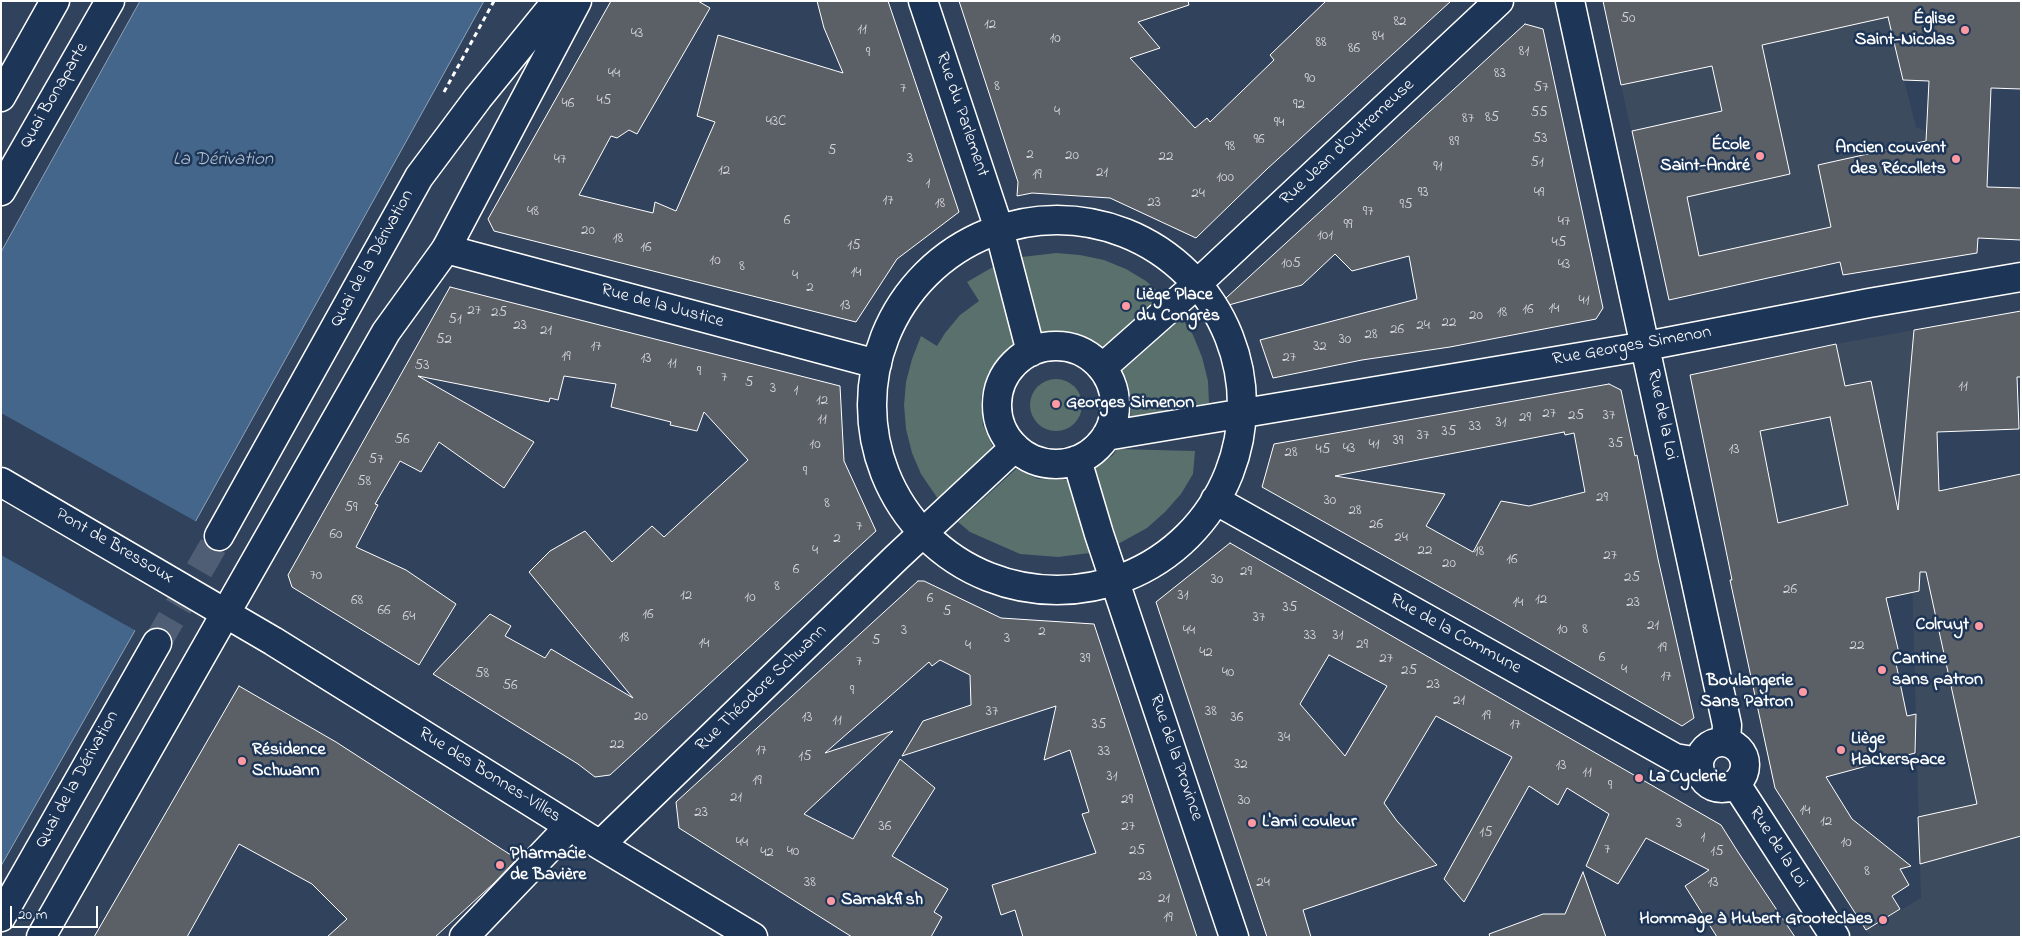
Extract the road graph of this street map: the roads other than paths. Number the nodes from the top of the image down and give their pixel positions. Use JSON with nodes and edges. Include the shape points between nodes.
{"nodes":[{"id":1,"x":55,"y":1,"type":"edge"},
{"id":2,"x":110,"y":1,"type":"edge"},
{"id":3,"x":557,"y":1,"type":"edge"},
{"id":4,"x":577,"y":1,"type":"edge"},
{"id":5,"x":923,"y":1,"type":"edge"},
{"id":6,"x":1499,"y":1,"type":"edge"},
{"id":7,"x":1570,"y":1,"type":"edge"},
{"id":8,"x":1,"y":96,"type":"edge"},
{"id":9,"x":1,"y":192,"type":"edge"},
{"id":10,"x":999,"y":229,"type":"junction"},
{"id":11,"x":446,"y":249,"type":"junction"},
{"id":12,"x":2021,"y":277,"type":"edge"},
{"id":13,"x":1196,"y":284,"type":"junction"},
{"id":14,"x":1646,"y":346,"type":"junction"},
{"id":15,"x":1031,"y":352,"type":"junction"},
{"id":16,"x":877,"y":364,"type":"junction"},
{"id":17,"x":1102,"y":368,"type":"junction"},
{"id":18,"x":1242,"y":413,"type":"junction"},
{"id":19,"x":1106,"y":436,"type":"junction"},
{"id":20,"x":1015,"y":447,"type":"junction"},
{"id":21,"x":1077,"y":460,"type":"junction"},
{"id":22,"x":1,"y":482,"type":"edge"},
{"id":23,"x":1215,"y":500,"type":"junction"},
{"id":24,"x":924,"y":532,"type":"junction"},
{"id":25,"x":219,"y":536,"type":"tunnel mouth"},
{"id":26,"x":1115,"y":580,"type":"junction"},
{"id":27,"x":226,"y":614,"type":"junction"},
{"id":28,"x":156,"y":643,"type":"tunnel mouth"},
{"id":29,"x":1726,"y":742,"type":"junction"},
{"id":30,"x":1699,"y":762,"type":"junction"},
{"id":31,"x":1736,"y":784,"type":"junction"},
{"id":32,"x":570,"y":826,"type":"junction"},
{"id":33,"x":600,"y":845,"type":"junction"},
{"id":34,"x":1,"y":917,"type":"edge"},
{"id":35,"x":41,"y":937,"type":"edge"},
{"id":36,"x":464,"y":937,"type":"edge"},
{"id":37,"x":753,"y":937,"type":"edge"},
{"id":38,"x":1234,"y":937,"type":"edge"},
{"id":39,"x":1835,"y":937,"type":"edge"}],
"edges":[{"from":1,"to":8,"type":"street"},
{"from":2,"to":9,"type":"street","name":"Quai Bonaparte"},
{"from":3,"to":25,"type":"street","name":"Quai de la Dérivation","via":[[419,177]]},
{"from":4,"to":11,"type":"street"},
{"from":5,"to":10,"type":"street","name":"Rue du Parlement"},
{"from":6,"to":13,"type":"street","name":"Rue Jean d'Outremeuse"},
{"from":7,"to":14,"type":"street","name":"Rue de la Loi"},
{"from":10,"to":13,"type":"street","via":[[1056,220],[1114,229],[1165,255]]},
{"from":10,"to":15,"type":"street","name":"Rue du Parlement"},
{"from":10,"to":16,"type":"street","via":[[972,240],[926,275],[892,322]]},
{"from":11,"to":16,"type":"street","name":"Rue de la Justice"},
{"from":11,"to":27,"type":"street","via":[[386,332]]},
{"from":12,"to":14,"type":"street","name":"Rue Georges Simenon"},
{"from":13,"to":17,"type":"street","name":"Rue Jean d'Outremeuse"},
{"from":13,"to":18,"type":"street","via":[[1222,320],[1233,347],[1240,375]]},
{"from":14,"to":18,"type":"street","name":"Rue Georges Simenon"},
{"from":14,"to":29,"type":"street","name":"Rue de la Loi","via":[[1727,725]]},
{"from":15,"to":17,"type":"street","via":[[1050,346],[1070,348],[1088,355]]},
{"from":15,"to":20,"type":"street","via":[[1015,363],[1002,380],[997,400],[999,421]]},
{"from":16,"to":24,"type":"street","via":[[872,406],[881,462],[892,490]]},
{"from":17,"to":19,"type":"street","via":[[1112,385],[1116,405],[1112,426]]},
{"from":18,"to":19,"type":"street","name":"Rue Georges Simenon"},
{"from":18,"to":23,"type":"street","via":[[1233,461]]},
{"from":19,"to":21,"type":"street","via":[[1101,444]]},
{"from":20,"to":21,"type":"street","via":[[1023,455],[1042,463],[1064,464]]},
{"from":20,"to":24,"type":"street","name":"Rue Théodore Schwann"},
{"from":21,"to":26,"type":"street","name":"Rue de la Province"},
{"from":22,"to":27,"type":"street","name":"Pont de Bressoux"},
{"from":23,"to":26,"type":"street","via":[[1188,535],[1166,554]]},
{"from":23,"to":30,"type":"street","name":"Rue de la Commune","via":[[1675,758]]},
{"from":24,"to":26,"type":"street","via":[[952,559],[1012,586],[1058,590]]},
{"from":24,"to":33,"type":"street","name":"Rue Théodore Schwann"},
{"from":26,"to":38,"type":"street","name":"Rue de la Province"},
{"from":27,"to":32,"type":"street","name":"Rue des Bonnes-Villes"},
{"from":27,"to":35,"type":"street"},
{"from":28,"to":34,"type":"street","name":"Quai de la Dérivation"},
{"from":29,"to":30,"type":"street","via":[[1709,746]]},
{"from":29,"to":31,"type":"street","via":[[1741,750],[1745,758],[1744,774]]},
{"from":30,"to":31,"type":"street","via":[[1699,770],[1710,785],[1725,788]]},
{"from":31,"to":39,"type":"street","name":"Rue de la Loi"},
{"from":32,"to":33,"type":"street","name":"Rue des Bonnes-Villes"},
{"from":32,"to":36,"type":"street"},
{"from":33,"to":37,"type":"street","name":"Rue des Bonnes-Villes"}]}
